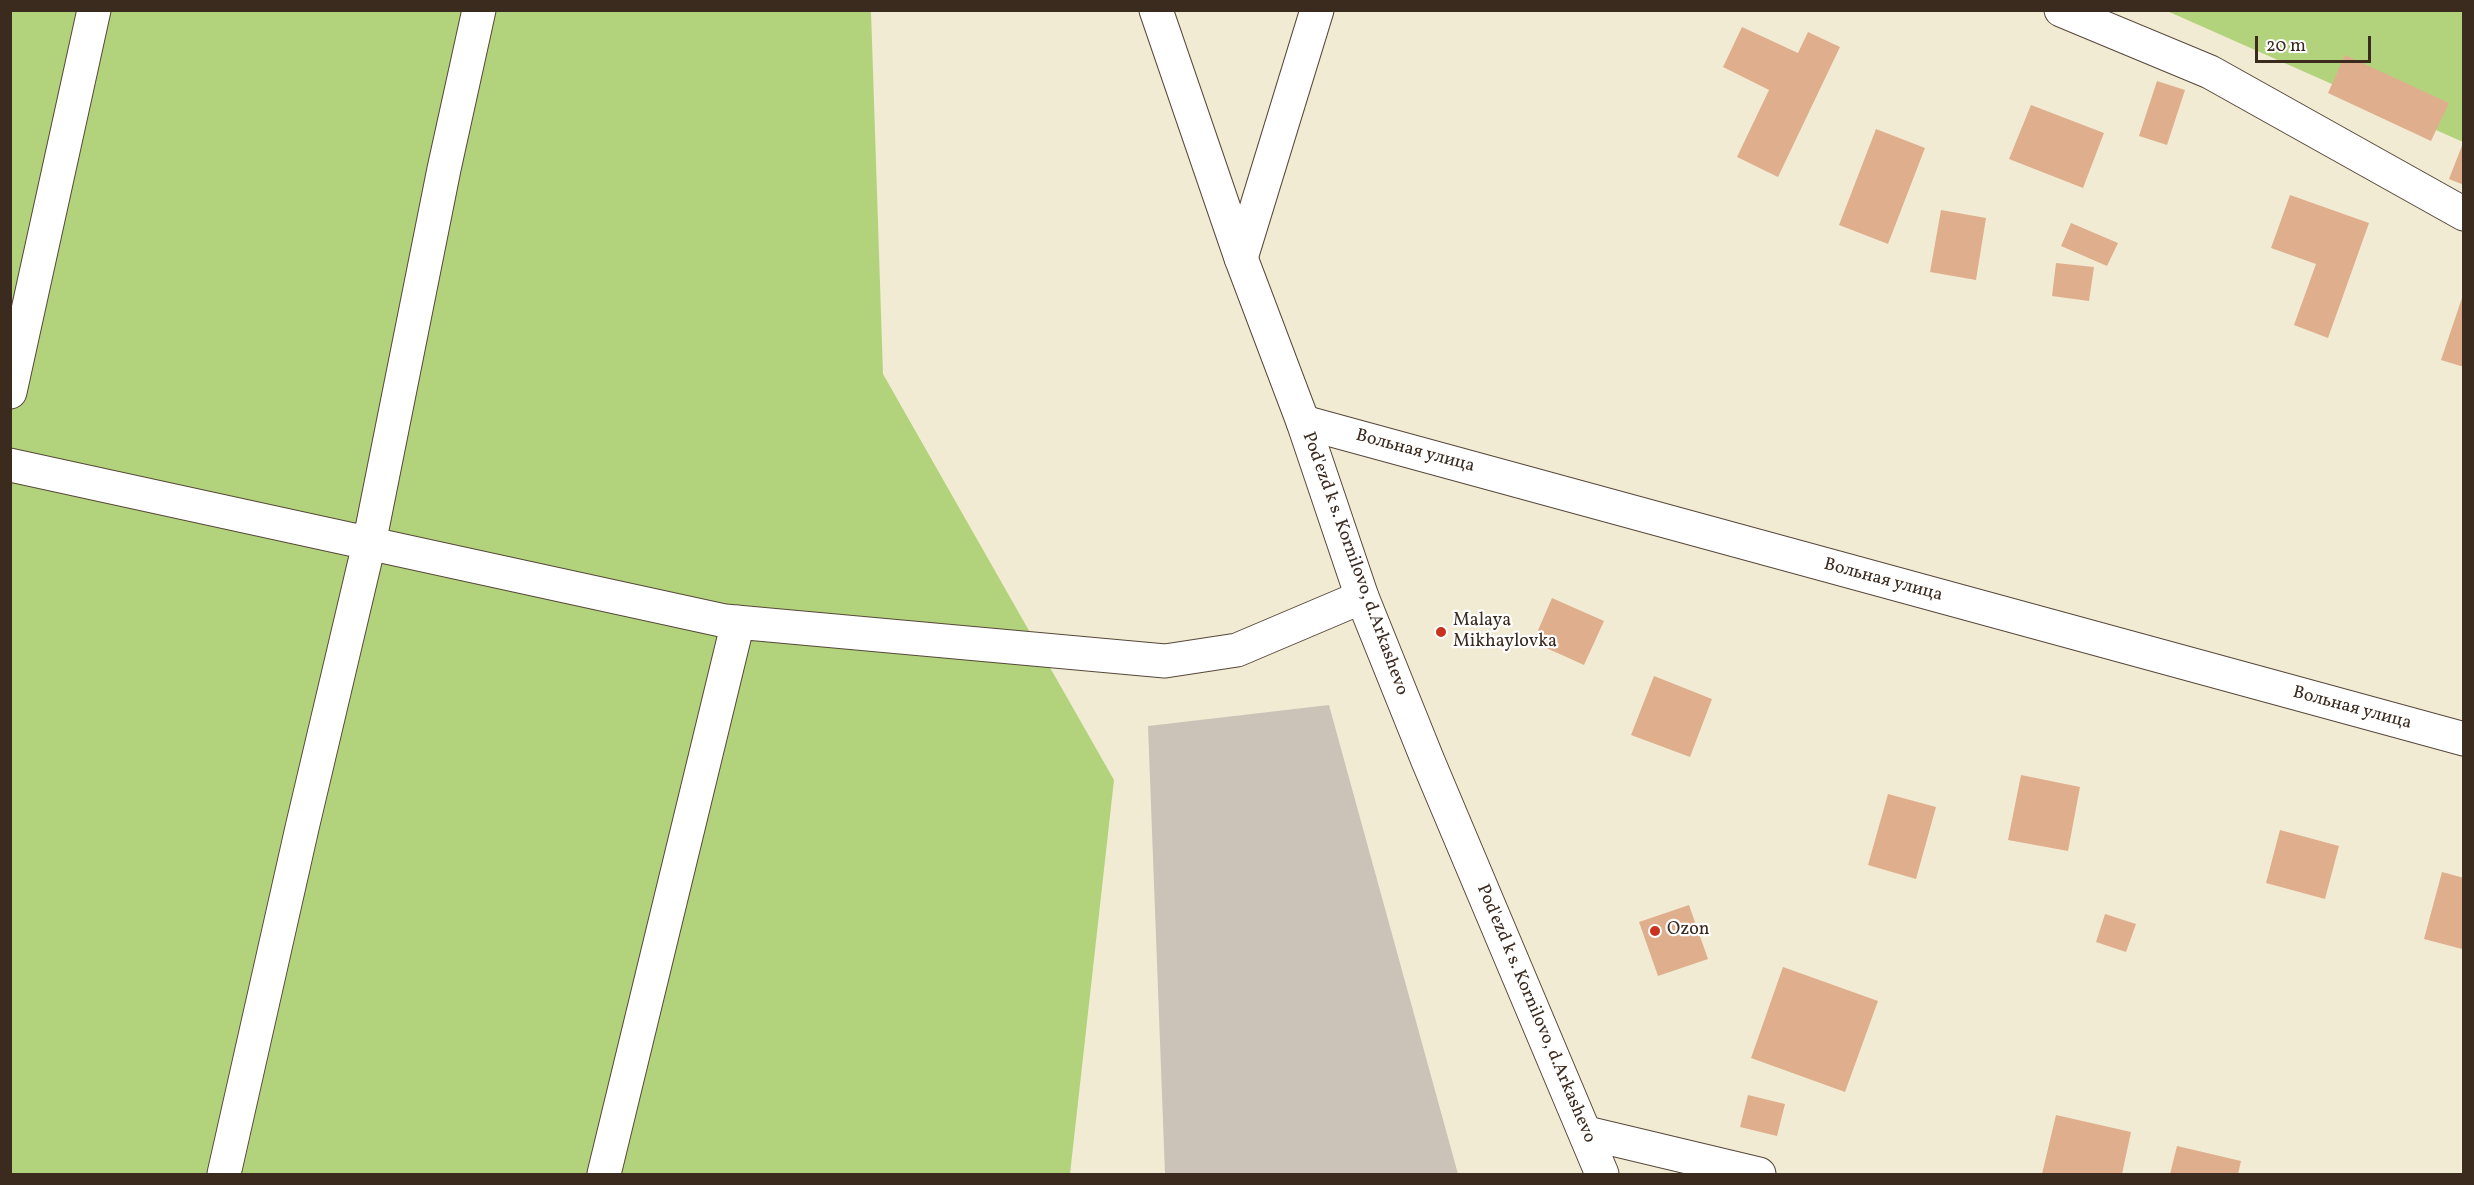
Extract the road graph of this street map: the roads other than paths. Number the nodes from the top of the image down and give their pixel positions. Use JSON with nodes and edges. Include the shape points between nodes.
{"nodes":[{"id":1,"x":94,"y":10,"type":"edge"},
{"id":2,"x":479,"y":10,"type":"edge"},
{"id":3,"x":1156,"y":10,"type":"edge"},
{"id":4,"x":1317,"y":10,"type":"edge"},
{"id":5,"x":2061,"y":10,"type":"edge"},
{"id":6,"x":2463,"y":214,"type":"edge"},
{"id":7,"x":1241,"y":258,"type":"junction"},
{"id":8,"x":10,"y":393,"type":"edge"},
{"id":9,"x":1303,"y":422,"type":"junction"},
{"id":10,"x":10,"y":465,"type":"edge"},
{"id":11,"x":369,"y":544,"type":"junction"},
{"id":12,"x":1362,"y":597,"type":"junction"},
{"id":13,"x":738,"y":622,"type":"junction"},
{"id":14,"x":2463,"y":740,"type":"edge"},
{"id":15,"x":1587,"y":1133,"type":"junction"},
{"id":16,"x":224,"y":1174,"type":"edge"},
{"id":17,"x":604,"y":1174,"type":"edge"},
{"id":18,"x":1602,"y":1174,"type":"edge"},
{"id":19,"x":1759,"y":1174,"type":"edge"}],
"edges":[{"from":1,"to":8,"type":"street"},
{"from":2,"to":11,"type":"street"},
{"from":3,"to":7,"type":"street","name":"Pod'ezd k s. Kornilovo, d.Arkashevo"},
{"from":4,"to":7,"type":"street"},
{"from":5,"to":6,"type":"street","via":[[2210,72]]},
{"from":7,"to":9,"type":"street","name":"Pod'ezd k s. Kornilovo, d.Arkashevo"},
{"from":9,"to":12,"type":"street","name":"Pod'ezd k s. Kornilovo, d.Arkashevo"},
{"from":9,"to":14,"type":"street","name":"Вольная улица"},
{"from":10,"to":11,"type":"street"},
{"from":11,"to":13,"type":"street"},
{"from":11,"to":16,"type":"street"},
{"from":12,"to":13,"type":"street","via":[[1237,650],[1165,661]]},
{"from":12,"to":15,"type":"street","name":"Pod'ezd k s. Kornilovo, d.Arkashevo"},
{"from":13,"to":17,"type":"street"},
{"from":15,"to":18,"type":"street","name":"Pod'ezd k s. Kornilovo, d.Arkashevo"},
{"from":15,"to":19,"type":"street"}]}
